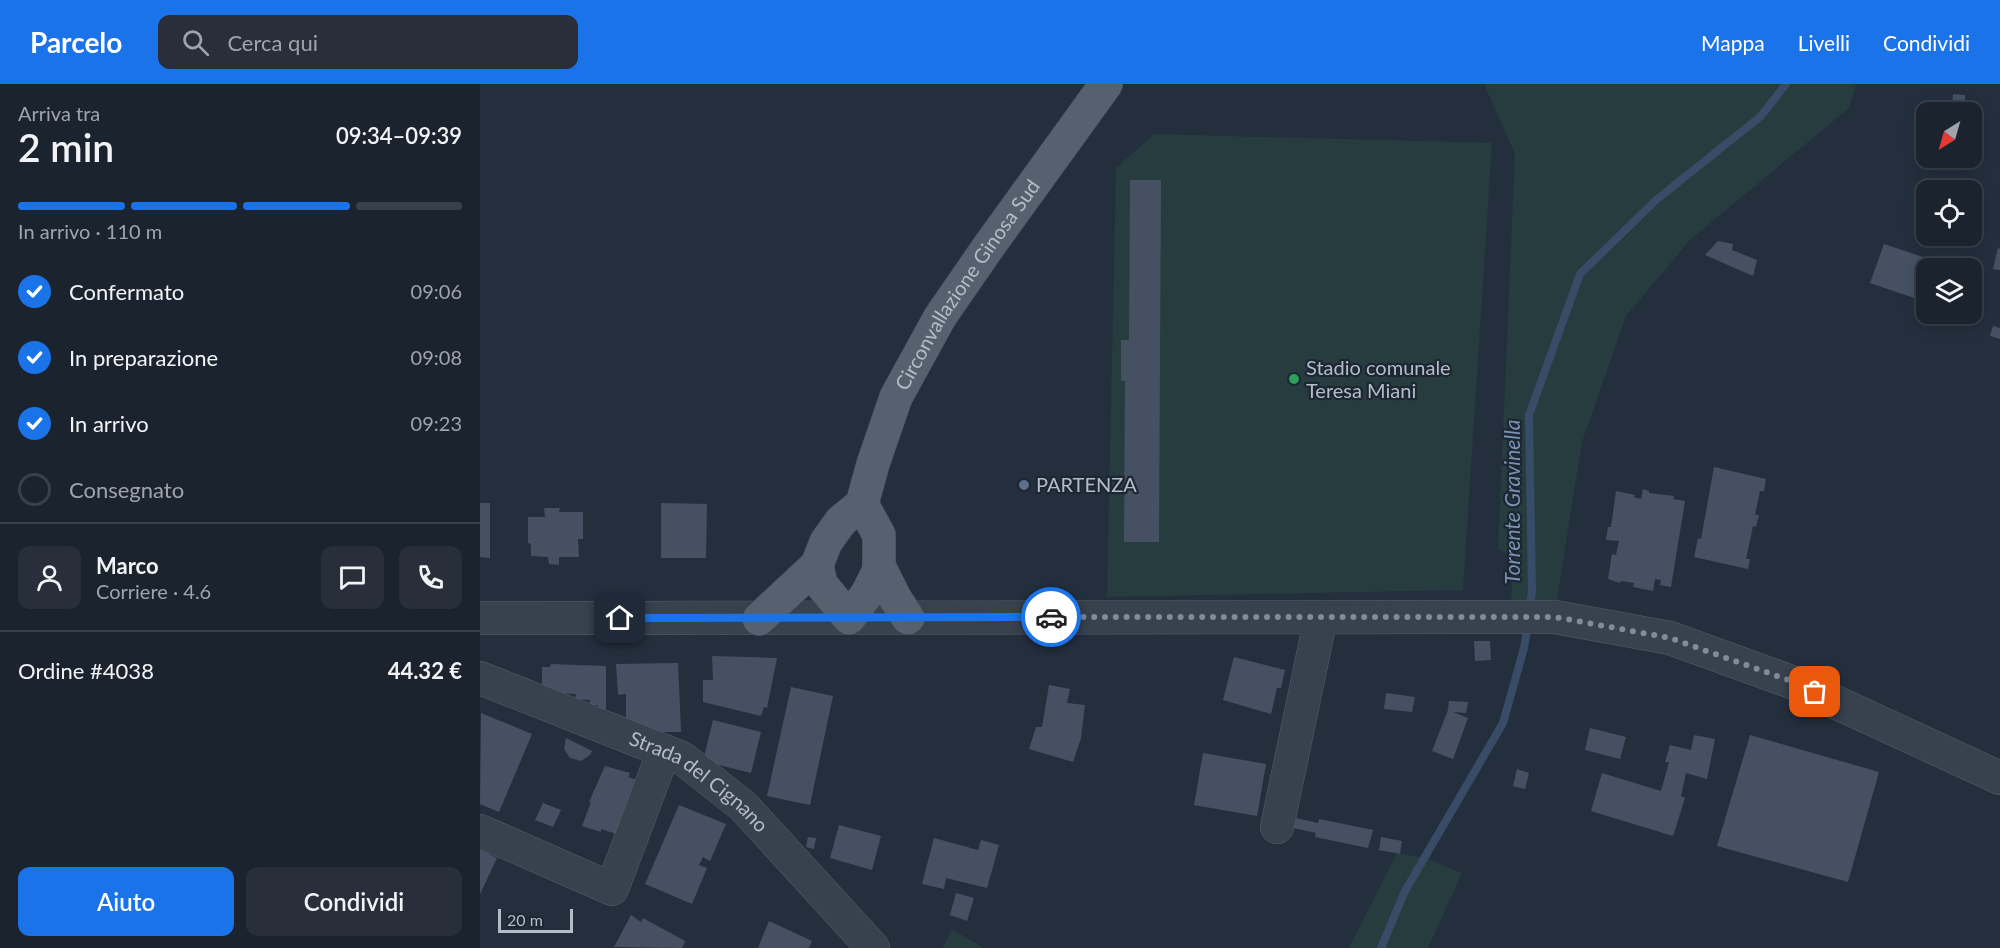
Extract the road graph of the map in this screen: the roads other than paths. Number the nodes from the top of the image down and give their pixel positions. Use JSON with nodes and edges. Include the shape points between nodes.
{"nodes":[{"id":1,"x":1106,"y":84,"type":"edge"},
{"id":2,"x":862,"y":504,"type":"junction"},
{"id":3,"x":817,"y":565,"type":"junction"},
{"id":4,"x":879,"y":566,"type":"junction"},
{"id":5,"x":480,"y":618,"type":"edge"},
{"id":6,"x":849,"y":618,"type":"junction"},
{"id":7,"x":908,"y":618,"type":"junction"},
{"id":8,"x":1322,"y":618,"type":"junction"},
{"id":9,"x":759,"y":619,"type":"junction"},
{"id":10,"x":480,"y":678,"type":"edge"},
{"id":11,"x":664,"y":751,"type":"junction"},
{"id":12,"x":2000,"y":778,"type":"edge"},
{"id":13,"x":1277,"y":826,"type":"dead end"},
{"id":14,"x":480,"y":831,"type":"edge"},
{"id":15,"x":873,"y":948,"type":"edge"}],
"edges":[{"from":1,"to":2,"type":"main road","name":"Circonvallazione Ginosa Sud","via":[[940,317],[896,398]]},
{"from":2,"to":3,"type":"main road","via":[[841,521],[826,542]]},
{"from":2,"to":4,"type":"main road","via":[[879,535]]},
{"from":3,"to":6,"type":"main road","via":[[821,584]]},
{"from":3,"to":9,"type":"main road"},
{"from":4,"to":6,"type":"main road","via":[[867,594]]},
{"from":4,"to":7,"type":"main road"},
{"from":5,"to":9,"type":"street"},
{"from":6,"to":7,"type":"street"},
{"from":6,"to":9,"type":"street"},
{"from":7,"to":8,"type":"street"},
{"from":8,"to":12,"type":"street","via":[[1555,617],[1670,638],[1794,682]]},
{"from":8,"to":13,"type":"street"},
{"from":10,"to":11,"type":"street","name":"Strada del Cignano"},
{"from":11,"to":14,"type":"street","via":[[612,889]]},
{"from":11,"to":15,"type":"street","name":"Strada del Cignano","via":[[682,758],[743,806]]}]}
